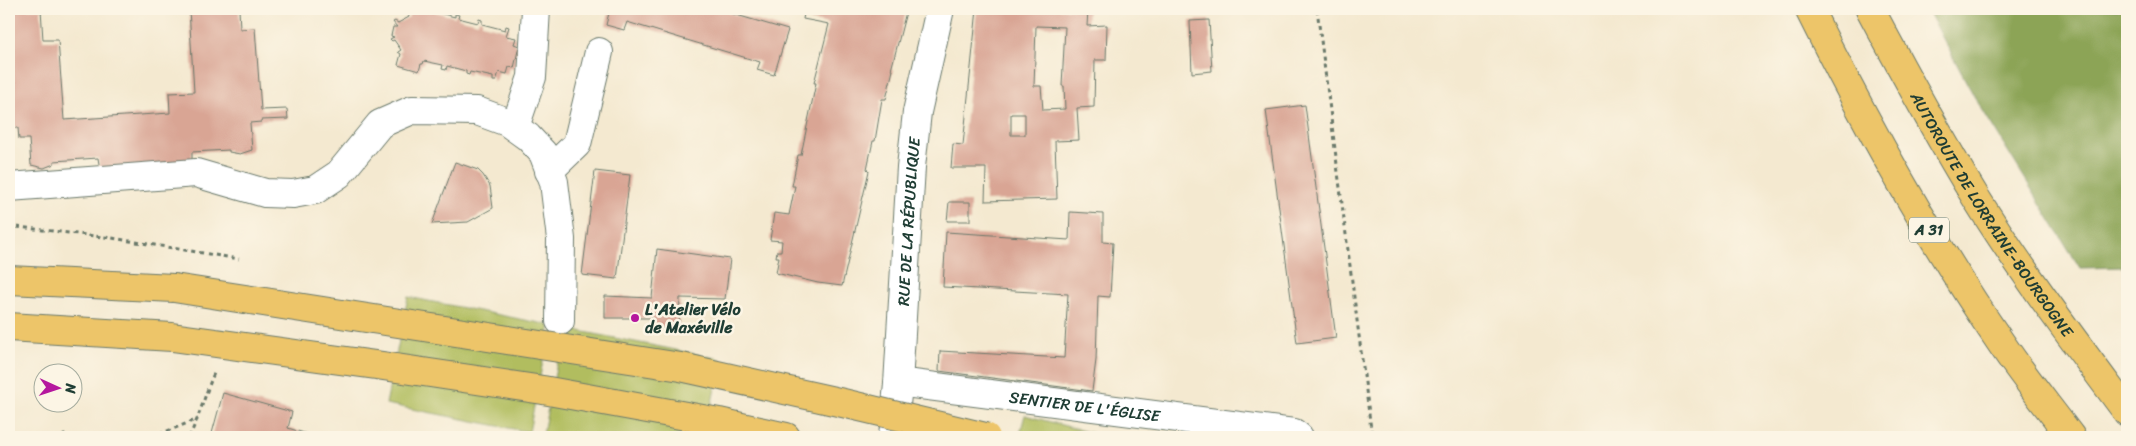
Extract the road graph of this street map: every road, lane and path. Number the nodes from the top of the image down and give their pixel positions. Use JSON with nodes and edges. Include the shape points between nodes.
{"nodes":[{"id":1,"x":536,"y":9,"type":"edge"},
{"id":2,"x":940,"y":9,"type":"edge"},
{"id":3,"x":1317,"y":9,"type":"edge"},
{"id":4,"x":1809,"y":9,"type":"edge"},
{"id":5,"x":1870,"y":9,"type":"edge"},
{"id":6,"x":599,"y":52,"type":"dead end"},
{"id":7,"x":514,"y":127,"type":"junction"},
{"id":8,"x":549,"y":171,"type":"junction"},
{"id":9,"x":9,"y":186,"type":"edge"},
{"id":10,"x":9,"y":226,"type":"edge"},
{"id":11,"x":239,"y":259,"type":"dead end"},
{"id":12,"x":9,"y":280,"type":"edge"},
{"id":13,"x":560,"y":321,"type":"dead end"},
{"id":14,"x":9,"y":327,"type":"edge"},
{"id":15,"x":217,"y":366,"type":"dead end"},
{"id":16,"x":898,"y":384,"type":"junction"},
{"id":17,"x":2127,"y":412,"type":"edge"},
{"id":18,"x":198,"y":419,"type":"junction"},
{"id":19,"x":62,"y":437,"type":"edge"},
{"id":20,"x":75,"y":437,"type":"edge"},
{"id":21,"x":152,"y":437,"type":"edge"},
{"id":22,"x":188,"y":437,"type":"edge"},
{"id":23,"x":786,"y":437,"type":"edge"},
{"id":24,"x":893,"y":437,"type":"edge"},
{"id":25,"x":986,"y":437,"type":"edge"},
{"id":26,"x":1299,"y":437,"type":"edge"},
{"id":27,"x":1372,"y":437,"type":"edge"},
{"id":28,"x":2071,"y":437,"type":"edge"}],
"edges":[{"from":1,"to":7,"type":"street","via":[[532,77]]},
{"from":2,"to":16,"type":"street","name":"RUE DE LA RÉPUBLIQUE","via":[[916,112]]},
{"from":3,"to":27,"type":"path"},
{"from":4,"to":28,"type":"highway","number":"A 31","via":[[1882,151],[1943,254],[2002,345]]},
{"from":5,"to":17,"type":"highway","name":"AUTOROUTE DE LORRAINE-BOURGOGNE","via":[[1915,95],[1976,199],[2075,343]]},
{"from":6,"to":8,"type":"street","via":[[577,144]]},
{"from":7,"to":8,"type":"street","via":[[543,153]]},
{"from":7,"to":9,"type":"street","via":[[477,112],[412,110],[380,124],[338,174],[315,190],[293,194],[265,193],[196,173]]},
{"from":8,"to":13,"type":"street","via":[[554,182],[561,239]]},
{"from":10,"to":11,"type":"path","via":[[112,238]]},
{"from":12,"to":25,"type":"highway","bridge":true,"via":[[174,288],[557,346],[681,367]]},
{"from":14,"to":23,"type":"highway","via":[[172,337],[543,390]]},
{"from":15,"to":18,"type":"path"},
{"from":16,"to":24,"type":"street","name":"RUE DE LA RÉPUBLIQUE"},
{"from":16,"to":26,"type":"street","name":"SENTIER DE L'ÉGLISE","via":[[1294,433]]},
{"from":18,"to":21,"type":"path"},
{"from":18,"to":22,"type":"path"},
{"from":19,"to":20,"type":"path"}]}
